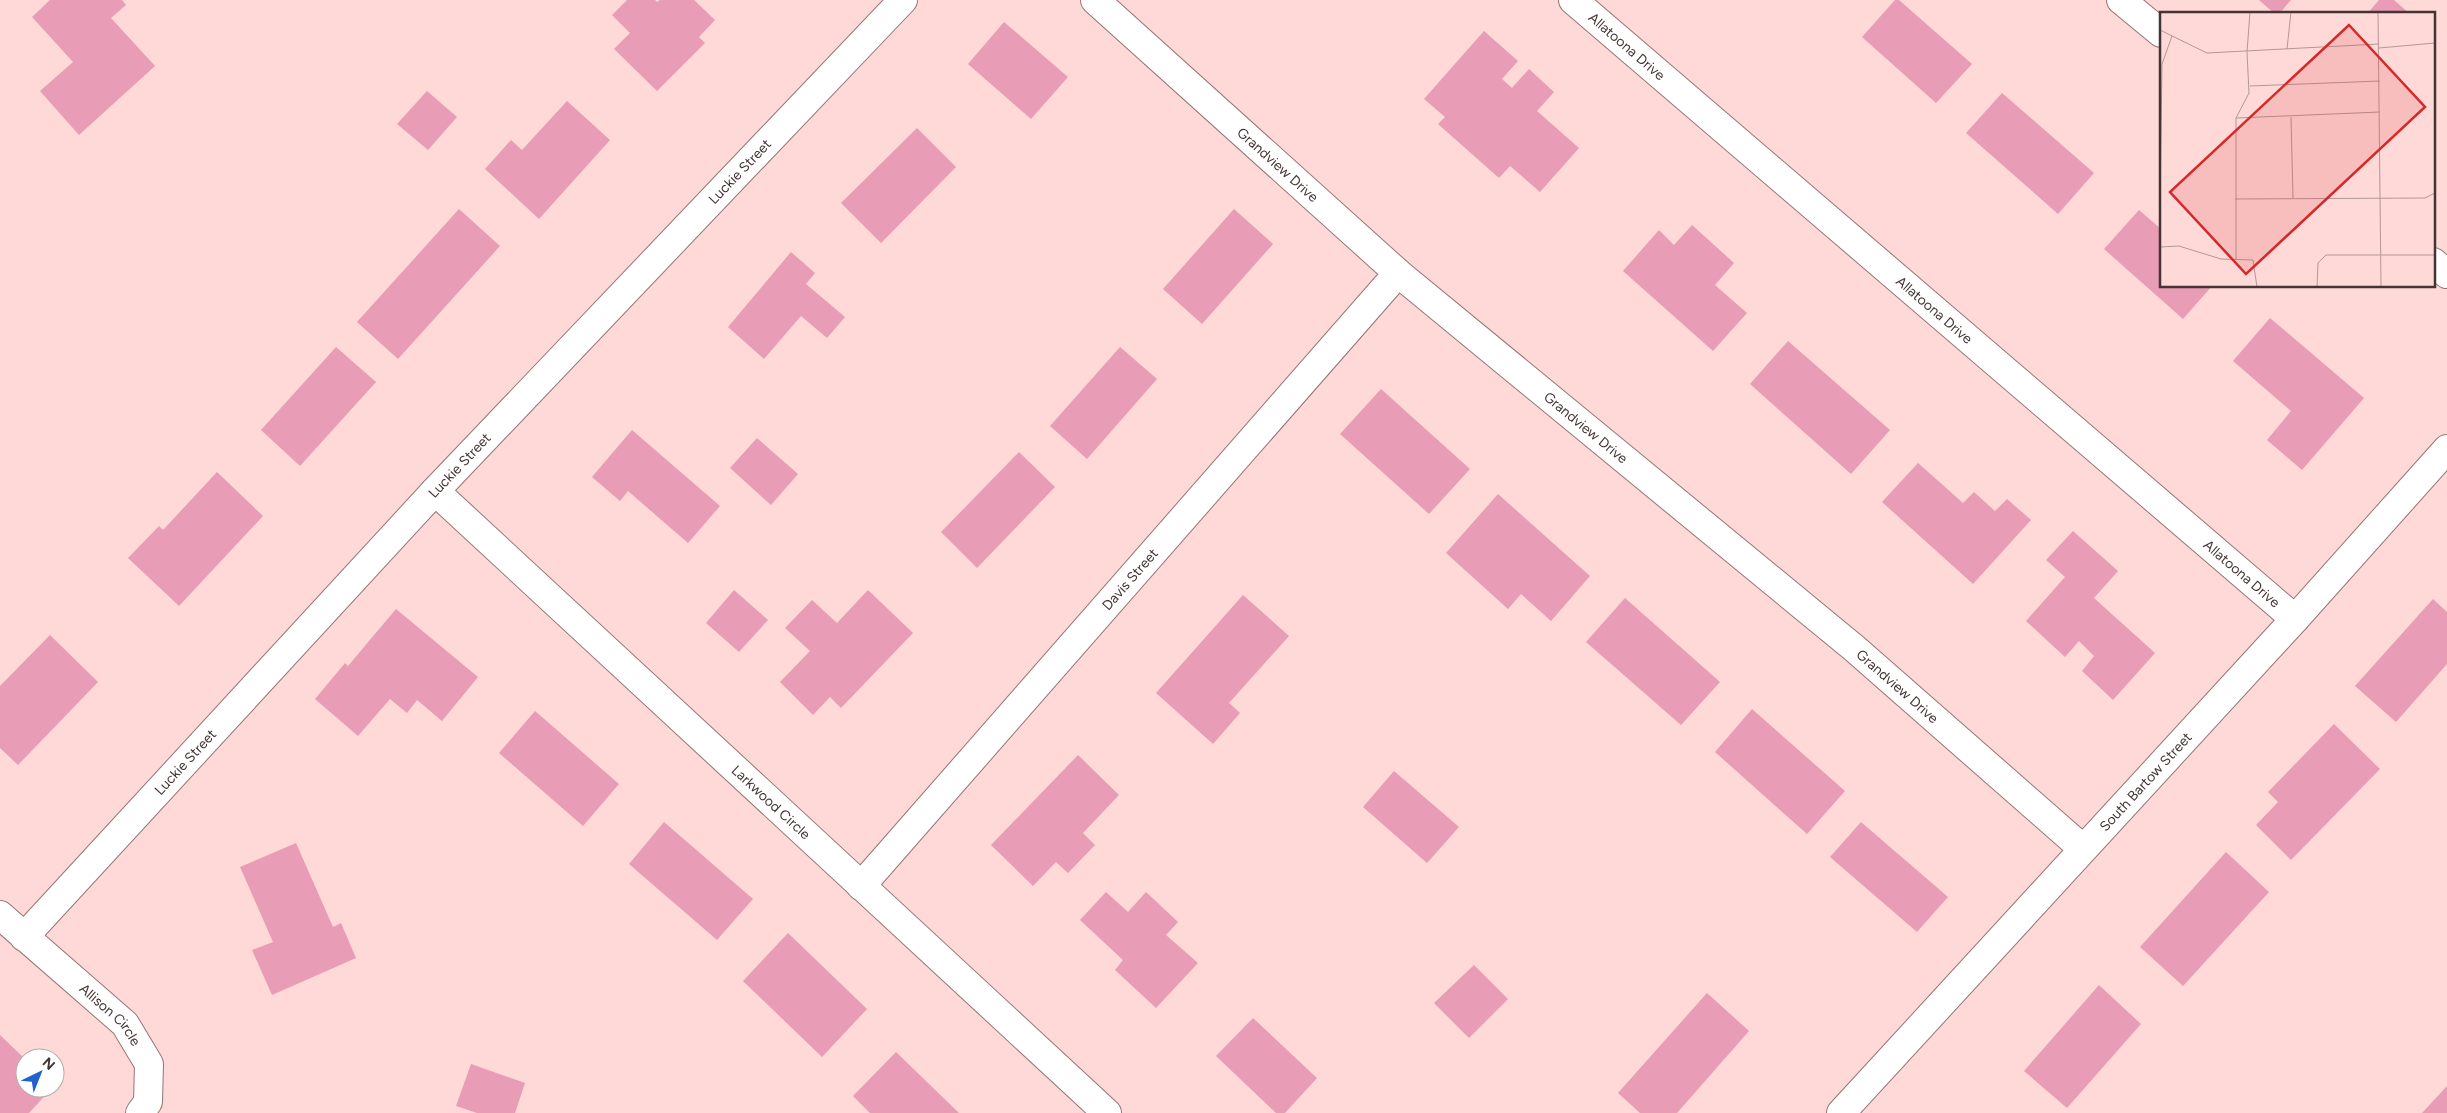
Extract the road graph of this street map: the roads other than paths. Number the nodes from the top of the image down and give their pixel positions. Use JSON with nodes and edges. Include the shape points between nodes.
{"nodes":[{"id":1,"x":903,"y":0,"type":"edge"},
{"id":2,"x":1095,"y":0,"type":"edge"},
{"id":3,"x":1573,"y":0,"type":"edge"},
{"id":4,"x":2121,"y":0,"type":"edge"},
{"id":5,"x":2160,"y":32,"type":"edge"},
{"id":6,"x":2434,"y":263,"type":"edge"},
{"id":7,"x":1398,"y":273,"type":"junction"},
{"id":8,"x":2447,"y":274,"type":"edge"},
{"id":9,"x":2447,"y":449,"type":"edge"},
{"id":10,"x":435,"y":491,"type":"junction"},
{"id":11,"x":2295,"y":619,"type":"junction"},
{"id":12,"x":2082,"y":848,"type":"junction"},
{"id":13,"x":861,"y":886,"type":"junction"},
{"id":14,"x":0,"y":914,"type":"edge"},
{"id":15,"x":24,"y":937,"type":"junction"},
{"id":16,"x":140,"y":1113,"type":"edge"},
{"id":17,"x":1107,"y":1113,"type":"edge"},
{"id":18,"x":1841,"y":1113,"type":"edge"}],
"edges":[{"from":1,"to":10,"type":"street","name":"Luckie Street"},
{"from":2,"to":7,"type":"street","name":"Grandview Drive"},
{"from":3,"to":11,"type":"street","name":"Allatoona Drive"},
{"from":4,"to":5,"type":"street"},
{"from":6,"to":8,"type":"street"},
{"from":7,"to":12,"type":"street","name":"Grandview Drive","via":[[1854,648]]},
{"from":7,"to":13,"type":"street","name":"Davis Street"},
{"from":9,"to":11,"type":"street","name":"South Bartow Street"},
{"from":10,"to":13,"type":"street","name":"Larkwood Circle"},
{"from":10,"to":15,"type":"street","name":"Luckie Street"},
{"from":11,"to":12,"type":"street","name":"South Bartow Street"},
{"from":12,"to":18,"type":"street","name":"South Bartow Street"},
{"from":13,"to":17,"type":"street","name":"Larkwood Circle"},
{"from":14,"to":15,"type":"street","name":"Allison Circle"},
{"from":15,"to":16,"type":"street","name":"Allison Circle","via":[[125,1024],[149,1064],[148,1102]]}]}
